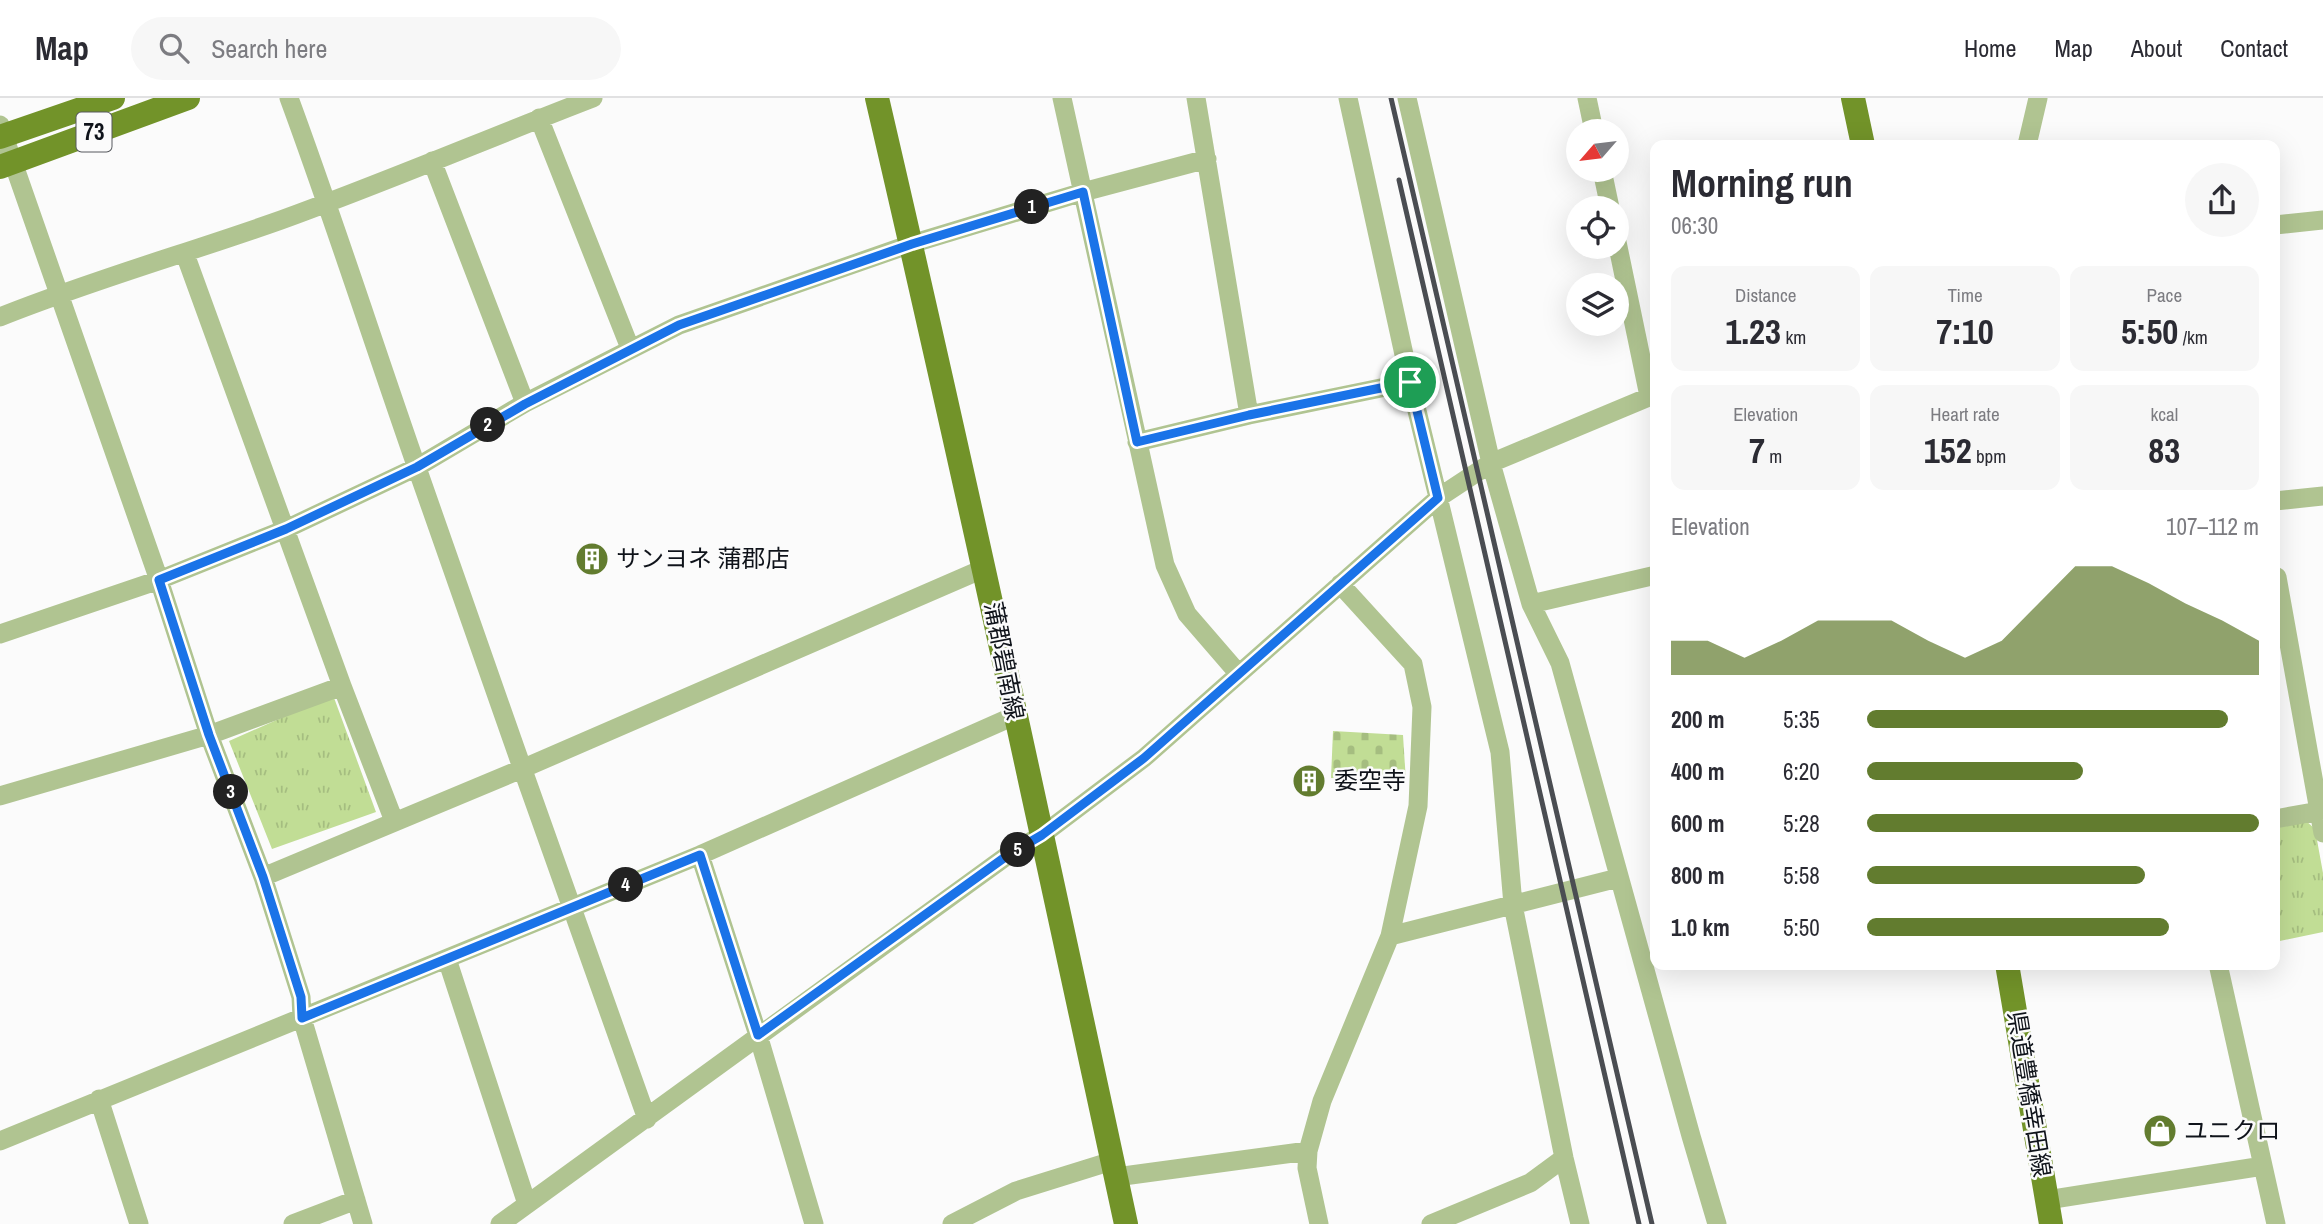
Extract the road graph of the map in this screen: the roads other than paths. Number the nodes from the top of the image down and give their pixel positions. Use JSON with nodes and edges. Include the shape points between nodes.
{"nodes":[{"id":1,"x":113,"y":98,"type":"edge"},
{"id":2,"x":188,"y":98,"type":"edge"},
{"id":3,"x":289,"y":98,"type":"edge"},
{"id":4,"x":593,"y":98,"type":"edge"},
{"id":5,"x":877,"y":98,"type":"edge"},
{"id":6,"x":1062,"y":98,"type":"edge"},
{"id":7,"x":1196,"y":98,"type":"edge"},
{"id":8,"x":1348,"y":98,"type":"edge"},
{"id":9,"x":1407,"y":98,"type":"edge"},
{"id":10,"x":1587,"y":98,"type":"edge"},
{"id":11,"x":1853,"y":98,"type":"edge"},
{"id":12,"x":2038,"y":98,"type":"edge"},
{"id":13,"x":539,"y":118,"type":"junction"},
{"id":14,"x":1591,"y":119,"type":"edge"},
{"id":15,"x":1,"y":132,"type":"edge"},
{"id":16,"x":1862,"y":140,"type":"edge"},
{"id":17,"x":2028,"y":140,"type":"edge"},
{"id":18,"x":1207,"y":159,"type":"junction"},
{"id":19,"x":432,"y":161,"type":"junction"},
{"id":20,"x":7,"y":164,"type":"edge"},
{"id":21,"x":1083,"y":192,"type":"junction"},
{"id":22,"x":327,"y":203,"type":"junction"},
{"id":23,"x":2323,"y":220,"type":"edge"},
{"id":24,"x":2280,"y":224,"type":"edge"},
{"id":25,"x":912,"y":244,"type":"junction"},
{"id":26,"x":185,"y":254,"type":"junction"},
{"id":27,"x":1621,"y":259,"type":"edge"},
{"id":28,"x":58,"y":294,"type":"junction"},
{"id":29,"x":0,"y":317,"type":"edge"},
{"id":30,"x":631,"y":348,"type":"junction"},
{"id":31,"x":1410,"y":382,"type":"junction"},
{"id":32,"x":1650,"y":386,"type":"edge"},
{"id":33,"x":1650,"y":396,"type":"edge"},
{"id":34,"x":525,"y":404,"type":"junction"},
{"id":35,"x":1249,"y":415,"type":"junction"},
{"id":36,"x":1137,"y":442,"type":"junction"},
{"id":37,"x":1491,"y":463,"type":"junction"},
{"id":38,"x":417,"y":467,"type":"junction"},
{"id":39,"x":2323,"y":496,"type":"edge"},
{"id":40,"x":1438,"y":498,"type":"junction"},
{"id":41,"x":2280,"y":500,"type":"edge"},
{"id":42,"x":286,"y":529,"type":"junction"},
{"id":43,"x":985,"y":568,"type":"junction"},
{"id":44,"x":1650,"y":576,"type":"edge"},
{"id":45,"x":159,"y":580,"type":"junction"},
{"id":46,"x":1340,"y":584,"type":"junction"},
{"id":47,"x":2280,"y":594,"type":"edge"},
{"id":48,"x":1531,"y":604,"type":"junction"},
{"id":49,"x":0,"y":634,"type":"edge"},
{"id":50,"x":1238,"y":673,"type":"junction"},
{"id":51,"x":342,"y":686,"type":"junction"},
{"id":52,"x":1014,"y":716,"type":"junction"},
{"id":53,"x":209,"y":735,"type":"junction"},
{"id":54,"x":524,"y":768,"type":"junction"},
{"id":55,"x":0,"y":796,"type":"edge"},
{"id":56,"x":2319,"y":811,"type":"junction"},
{"id":57,"x":2280,"y":818,"type":"edge"},
{"id":58,"x":394,"y":821,"type":"junction"},
{"id":59,"x":2323,"y":833,"type":"edge"},
{"id":60,"x":1042,"y":835,"type":"junction"},
{"id":61,"x":700,"y":855,"type":"junction"},
{"id":62,"x":263,"y":877,"type":"junction"},
{"id":63,"x":1618,"y":877,"type":"junction"},
{"id":64,"x":1513,"y":905,"type":"junction"},
{"id":65,"x":570,"y":907,"type":"junction"},
{"id":66,"x":1390,"y":936,"type":"junction"},
{"id":67,"x":447,"y":959,"type":"junction"},
{"id":68,"x":2008,"y":970,"type":"edge"},
{"id":69,"x":2219,"y":970,"type":"edge"},
{"id":70,"x":302,"y":1018,"type":"junction"},
{"id":71,"x":758,"y":1035,"type":"junction"},
{"id":72,"x":99,"y":1099,"type":"junction"},
{"id":73,"x":648,"y":1119,"type":"junction"},
{"id":74,"x":0,"y":1141,"type":"edge"},
{"id":75,"x":1308,"y":1150,"type":"junction"},
{"id":76,"x":1564,"y":1158,"type":"junction"},
{"id":77,"x":2263,"y":1166,"type":"junction"},
{"id":78,"x":1114,"y":1169,"type":"junction"},
{"id":79,"x":356,"y":1200,"type":"junction"},
{"id":80,"x":527,"y":1205,"type":"junction"},
{"id":81,"x":2049,"y":1212,"type":"edge"},
{"id":82,"x":139,"y":1224,"type":"edge"},
{"id":83,"x":293,"y":1224,"type":"edge"},
{"id":84,"x":363,"y":1224,"type":"edge"},
{"id":85,"x":500,"y":1224,"type":"edge"},
{"id":86,"x":814,"y":1224,"type":"edge"},
{"id":87,"x":953,"y":1224,"type":"edge"},
{"id":88,"x":1126,"y":1224,"type":"edge"},
{"id":89,"x":1319,"y":1224,"type":"edge"},
{"id":90,"x":1431,"y":1224,"type":"edge"},
{"id":91,"x":1580,"y":1224,"type":"edge"},
{"id":92,"x":1717,"y":1224,"type":"edge"},
{"id":93,"x":2276,"y":1224,"type":"edge"}],
"edges":[{"from":1,"to":15,"type":"main road","number":"73"},
{"from":2,"to":20,"type":"main road","number":"73"},
{"from":3,"to":22,"type":"street"},
{"from":4,"to":13,"type":"street"},
{"from":5,"to":25,"type":"main road","name":"蒲郡碧南線"},
{"from":6,"to":21,"type":"street"},
{"from":7,"to":18,"type":"street"},
{"from":8,"to":31,"type":"street"},
{"from":9,"to":37,"type":"street"},
{"from":10,"to":14,"type":"street"},
{"from":11,"to":16,"type":"main road"},
{"from":12,"to":17,"type":"street"},
{"from":13,"to":19,"type":"street"},
{"from":13,"to":30,"type":"street"},
{"from":15,"to":20,"type":"street"},
{"from":18,"to":21,"type":"street"},
{"from":18,"to":35,"type":"street"},
{"from":19,"to":22,"type":"street"},
{"from":19,"to":34,"type":"street"},
{"from":20,"to":28,"type":"street"},
{"from":21,"to":25,"type":"street"},
{"from":21,"to":36,"type":"street"},
{"from":22,"to":26,"type":"street"},
{"from":22,"to":38,"type":"street"},
{"from":23,"to":24,"type":"street"},
{"from":25,"to":30,"type":"street","via":[[679,325]]},
{"from":25,"to":43,"type":"main road","name":"蒲郡碧南線"},
{"from":26,"to":28,"type":"street"},
{"from":26,"to":42,"type":"street"},
{"from":27,"to":32,"type":"street"},
{"from":28,"to":29,"type":"street"},
{"from":28,"to":45,"type":"street"},
{"from":30,"to":34,"type":"street"},
{"from":31,"to":35,"type":"street"},
{"from":31,"to":40,"type":"street"},
{"from":33,"to":37,"type":"street"},
{"from":34,"to":38,"type":"street"},
{"from":35,"to":36,"type":"street"},
{"from":36,"to":50,"type":"street","via":[[1165,565],[1187,614]]},
{"from":37,"to":40,"type":"street"},
{"from":37,"to":48,"type":"street"},
{"from":38,"to":42,"type":"street"},
{"from":38,"to":54,"type":"street"},
{"from":39,"to":41,"type":"street"},
{"from":40,"to":46,"type":"street"},
{"from":40,"to":64,"type":"street","via":[[1500,752]]},
{"from":42,"to":45,"type":"street"},
{"from":42,"to":51,"type":"street"},
{"from":43,"to":52,"type":"main road","name":"蒲郡碧南線"},
{"from":43,"to":54,"type":"street"},
{"from":44,"to":48,"type":"street"},
{"from":45,"to":49,"type":"street"},
{"from":45,"to":53,"type":"street"},
{"from":46,"to":50,"type":"street"},
{"from":46,"to":66,"type":"street","via":[[1413,664],[1422,707],[1418,806]]},
{"from":47,"to":56,"type":"street"},
{"from":48,"to":63,"type":"street","via":[[1560,663]]},
{"from":50,"to":60,"type":"street","via":[[1144,758]]},
{"from":51,"to":53,"type":"street"},
{"from":51,"to":58,"type":"street"},
{"from":52,"to":60,"type":"main road","name":"蒲郡碧南線"},
{"from":52,"to":61,"type":"street"},
{"from":53,"to":55,"type":"street"},
{"from":53,"to":62,"type":"street"},
{"from":54,"to":58,"type":"street"},
{"from":54,"to":65,"type":"street"},
{"from":56,"to":57,"type":"street"},
{"from":56,"to":59,"type":"street"},
{"from":58,"to":62,"type":"street"},
{"from":60,"to":71,"type":"street"},
{"from":60,"to":78,"type":"main road","name":"蒲郡碧南線"},
{"from":61,"to":65,"type":"street"},
{"from":61,"to":71,"type":"street"},
{"from":62,"to":70,"type":"street","via":[[301,997]]},
{"from":63,"to":64,"type":"street"},
{"from":63,"to":92,"type":"street"},
{"from":64,"to":66,"type":"street"},
{"from":64,"to":76,"type":"street"},
{"from":65,"to":67,"type":"street"},
{"from":65,"to":73,"type":"street"},
{"from":66,"to":75,"type":"street","via":[[1322,1101]]},
{"from":67,"to":70,"type":"street"},
{"from":67,"to":80,"type":"street"},
{"from":68,"to":81,"type":"main road","name":"県道豊橋幸田線"},
{"from":69,"to":77,"type":"street"},
{"from":70,"to":72,"type":"street"},
{"from":70,"to":79,"type":"street"},
{"from":71,"to":73,"type":"street"},
{"from":71,"to":86,"type":"street"},
{"from":72,"to":74,"type":"street"},
{"from":72,"to":82,"type":"street"},
{"from":73,"to":80,"type":"street"},
{"from":75,"to":78,"type":"street"},
{"from":75,"to":89,"type":"street","via":[[1307,1168]]},
{"from":76,"to":90,"type":"street","via":[[1530,1183]]},
{"from":76,"to":91,"type":"street"},
{"from":77,"to":81,"type":"street"},
{"from":77,"to":93,"type":"street"},
{"from":78,"to":87,"type":"street","via":[[1016,1191]]},
{"from":78,"to":88,"type":"main road","name":"蒲郡碧南線"},
{"from":79,"to":83,"type":"street"},
{"from":79,"to":84,"type":"street"},
{"from":80,"to":85,"type":"street"}]}
